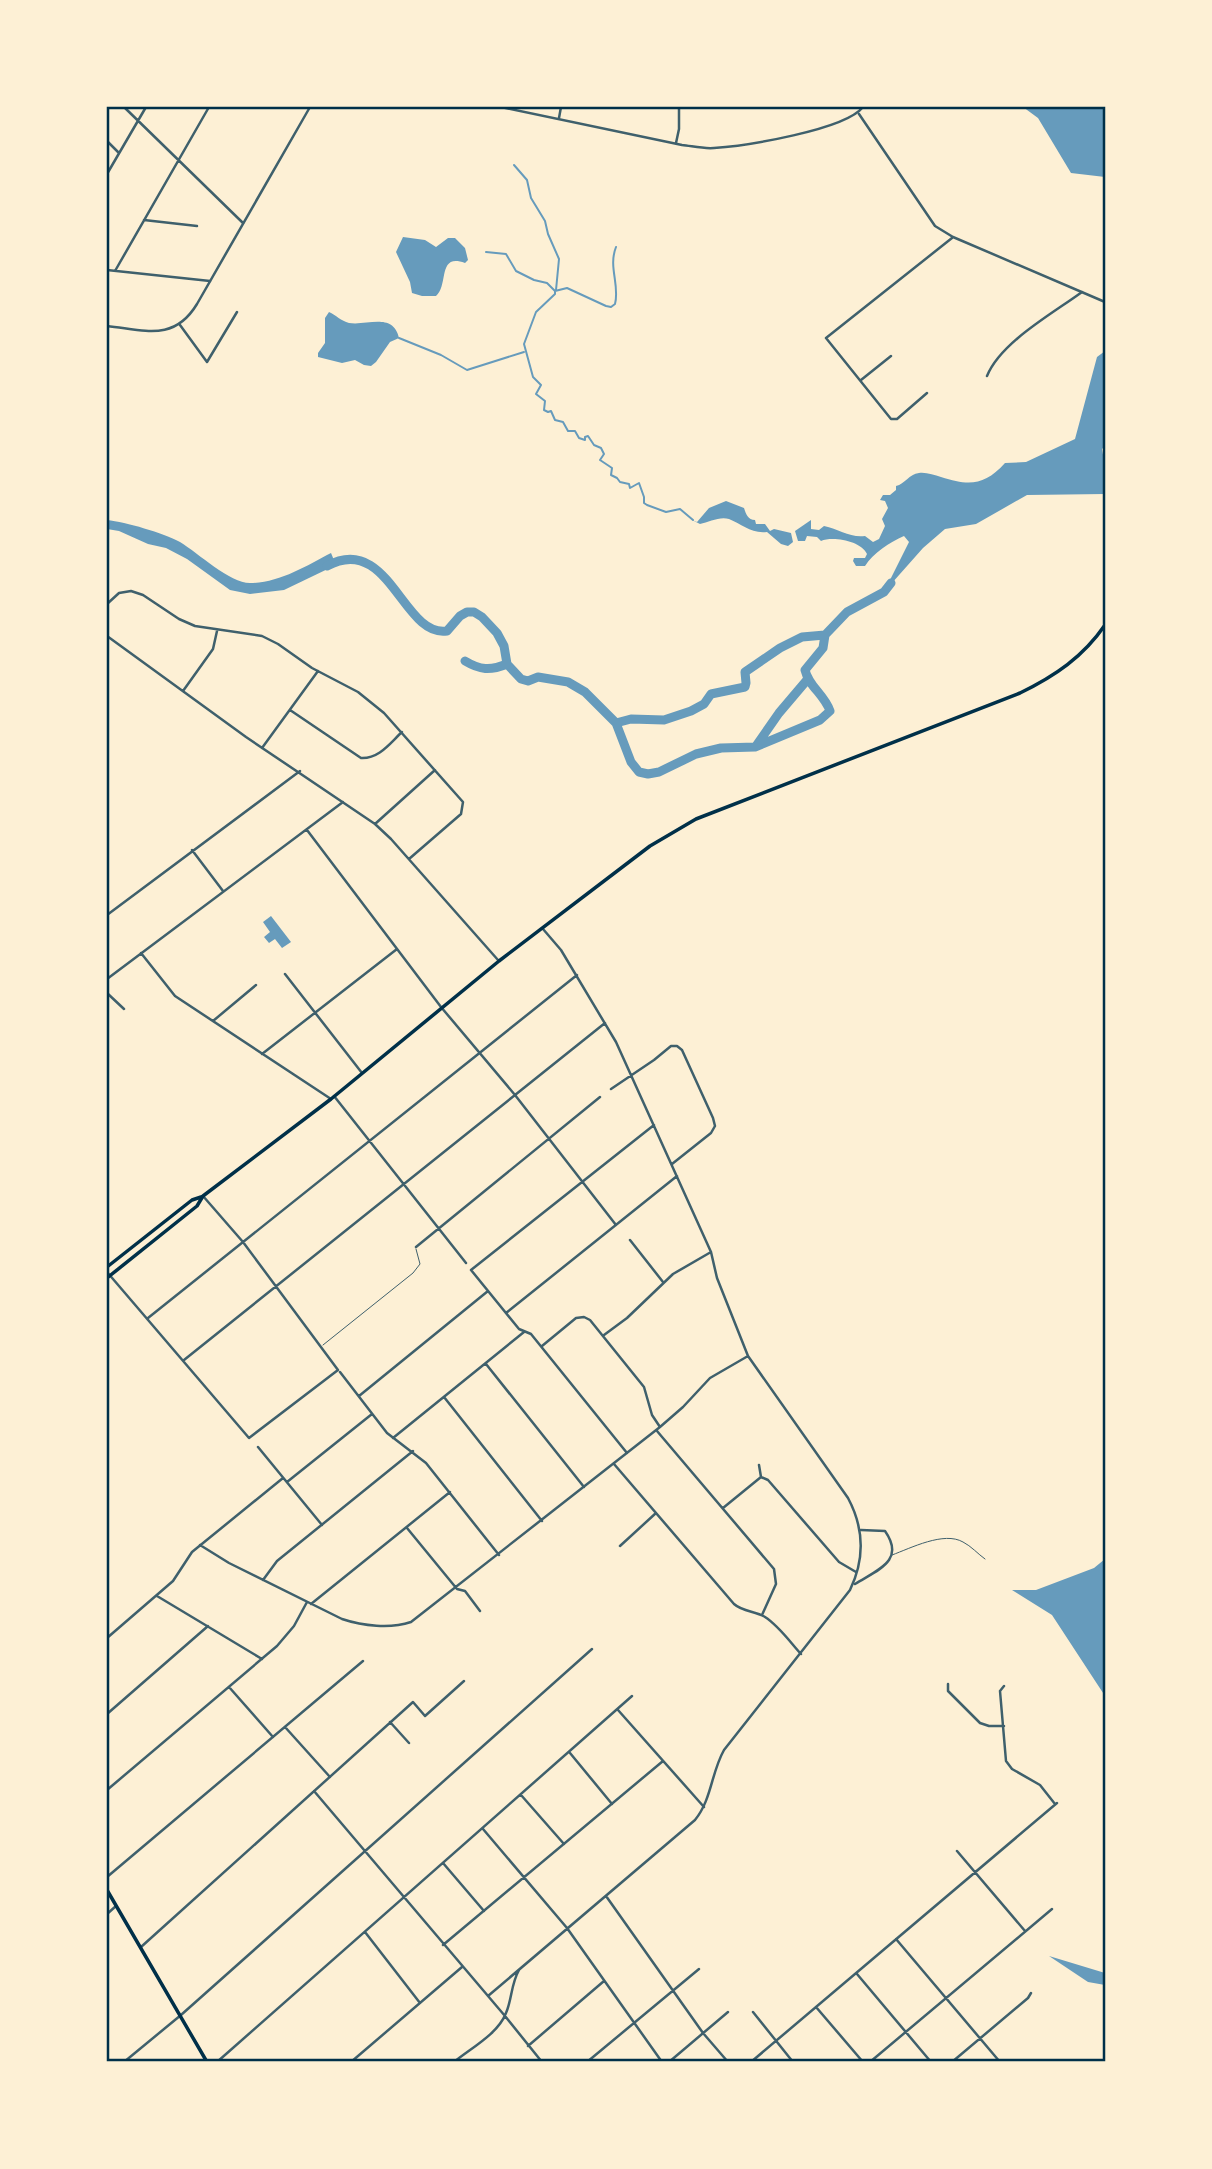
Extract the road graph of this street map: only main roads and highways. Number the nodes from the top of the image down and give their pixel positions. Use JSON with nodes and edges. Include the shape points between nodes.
{"nodes":[{"id":1,"x":1105,"y":625,"type":"edge"},
{"id":2,"x":203,"y":1196,"type":"junction"},
{"id":3,"x":108,"y":1273,"type":"edge"},
{"id":4,"x":107,"y":1890,"type":"edge"},
{"id":5,"x":207,"y":2062,"type":"edge"}],
"edges":[{"from":1,"to":2,"type":"main road","via":[[1093,643],[1046,681],[696,820],[650,846]]},
{"from":2,"to":3,"type":"main road","via":[[197,1206]]},
{"from":2,"to":3,"type":"main road","via":[[191,1200]]},
{"from":4,"to":5,"type":"main road"}]}
